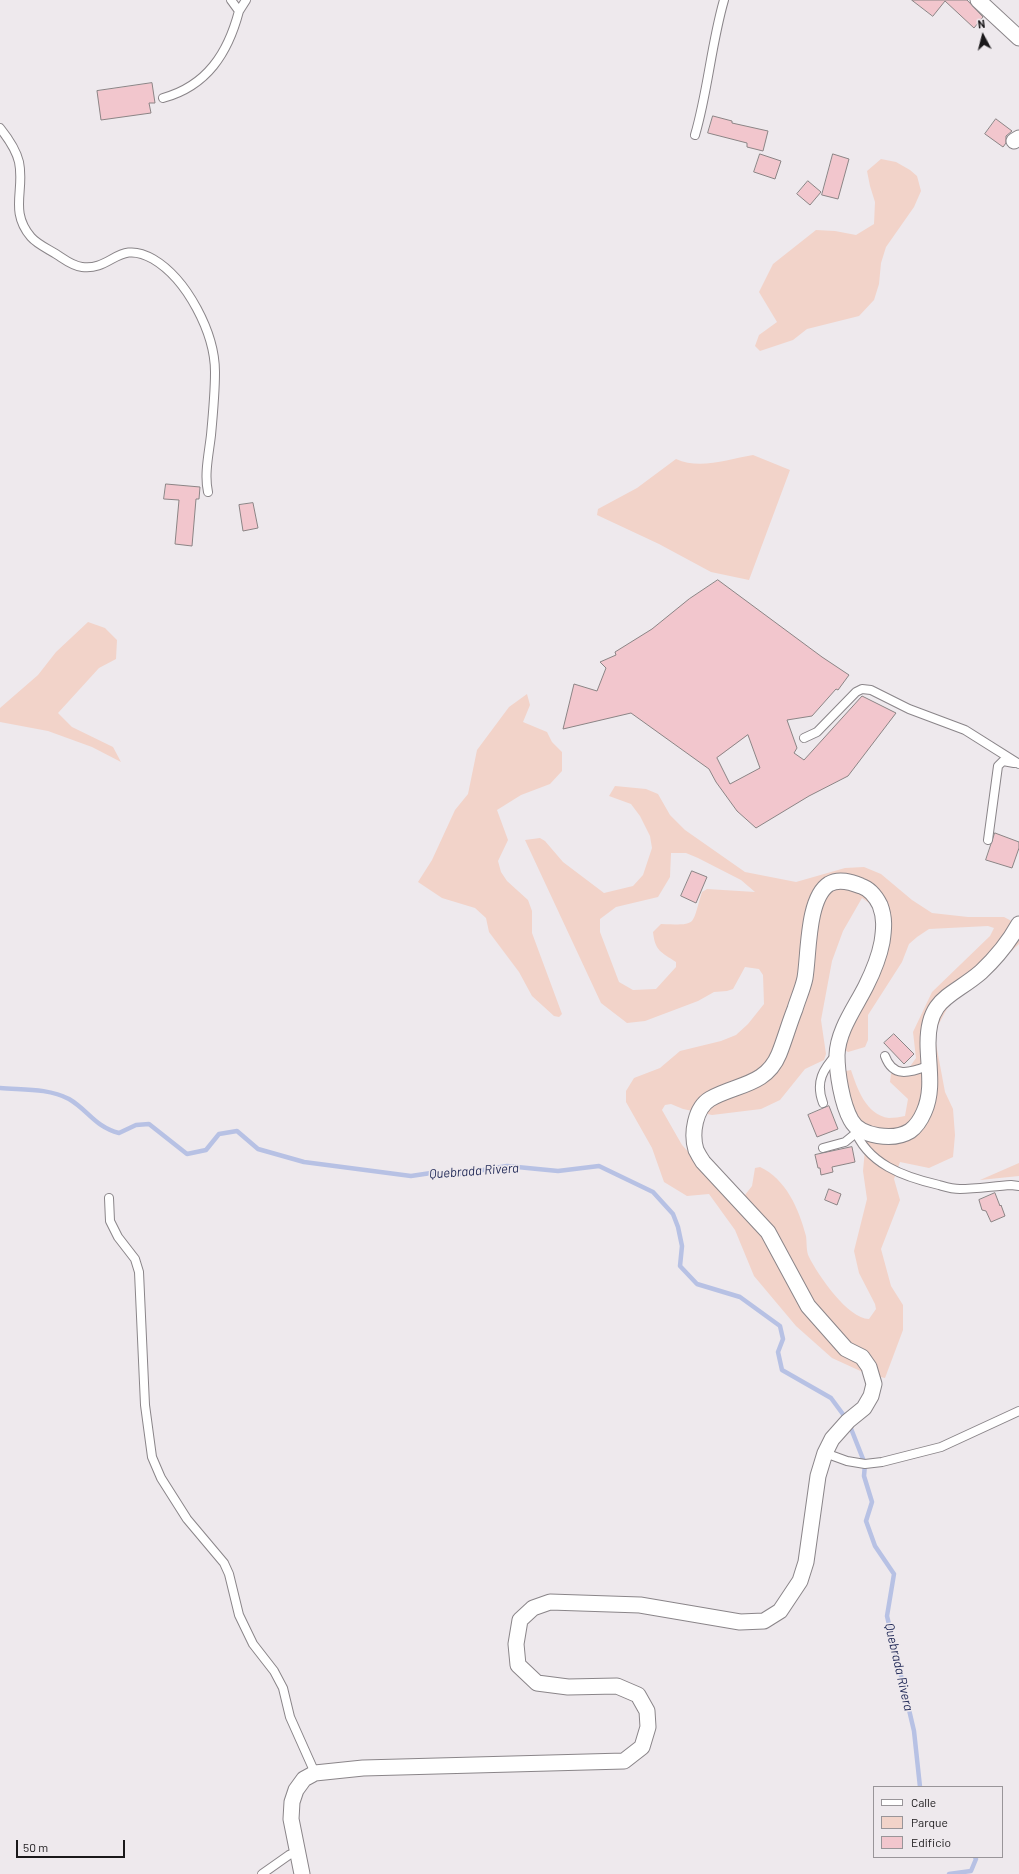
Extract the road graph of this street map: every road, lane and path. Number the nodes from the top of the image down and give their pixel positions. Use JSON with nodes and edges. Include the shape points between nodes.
{"nodes":[{"id":1,"x":231,"y":0,"type":"edge"},
{"id":2,"x":246,"y":0,"type":"edge"},
{"id":3,"x":724,"y":0,"type":"edge"},
{"id":4,"x":978,"y":0,"type":"edge"},
{"id":5,"x":239,"y":11,"type":"junction"},
{"id":6,"x":1019,"y":38,"type":"edge"},
{"id":7,"x":162,"y":98,"type":"dead end"},
{"id":8,"x":0,"y":128,"type":"edge"},
{"id":9,"x":695,"y":135,"type":"dead end"},
{"id":10,"x":208,"y":492,"type":"dead end"},
{"id":11,"x":804,"y":738,"type":"dead end"},
{"id":12,"x":1019,"y":764,"type":"edge"},
{"id":13,"x":988,"y":840,"type":"dead end"},
{"id":14,"x":1019,"y":924,"type":"edge"},
{"id":15,"x":837,"y":1053,"type":"junction"},
{"id":16,"x":885,"y":1056,"type":"dead end"},
{"id":17,"x":928,"y":1066,"type":"junction"},
{"id":18,"x":823,"y":1103,"type":"dead end"},
{"id":19,"x":854,"y":1127,"type":"junction"},
{"id":20,"x":823,"y":1148,"type":"dead end"},
{"id":21,"x":1019,"y":1186,"type":"edge"},
{"id":22,"x":109,"y":1198,"type":"dead end"},
{"id":23,"x":1019,"y":1411,"type":"edge"},
{"id":24,"x":825,"y":1453,"type":"junction"},
{"id":25,"x":315,"y":1773,"type":"junction"},
{"id":26,"x":299,"y":1851,"type":"junction"},
{"id":27,"x":262,"y":1874,"type":"edge"},
{"id":28,"x":302,"y":1874,"type":"edge"}],
"edges":[{"from":1,"to":5,"type":"lane"},
{"from":2,"to":5,"type":"lane"},
{"from":3,"to":9,"type":"lane"},
{"from":4,"to":6,"type":"street"},
{"from":5,"to":7,"type":"lane","via":[[229,41],[205,76],[177,94]]},
{"from":8,"to":10,"type":"lane","via":[[15,151],[19,163],[19,214],[23,226],[32,238],[72,264],[82,267],[101,264],[130,252],[141,253],[164,268],[194,303],[208,334],[215,370]]},
{"from":11,"to":12,"type":"lane","via":[[817,732],[856,692],[862,689],[871,690],[909,709],[965,730]]},
{"from":12,"to":13,"type":"lane","via":[[1003,761],[998,766]]},
{"from":14,"to":17,"type":"street","via":[[1002,951],[980,973],[942,1000],[931,1016]]},
{"from":15,"to":18,"type":"lane","via":[[823,1071],[820,1094]]},
{"from":15,"to":19,"type":"street","via":[[839,1077]]},
{"from":15,"to":24,"type":"street","via":[[845,1025],[879,957],[885,926],[875,896],[864,887],[846,881],[829,884],[816,900],[805,980],[778,1056],[760,1077],[708,1100],[698,1114],[695,1126],[696,1150],[703,1162],[768,1232],[808,1306],[846,1349],[862,1357],[869,1367],[874,1384],[871,1396],[864,1408],[832,1439]]},
{"from":16,"to":17,"type":"lane","via":[[888,1066],[895,1070],[908,1072]]},
{"from":17,"to":19,"type":"street","via":[[930,1086],[927,1105],[920,1120],[911,1130],[898,1136],[880,1135]]},
{"from":19,"to":20,"type":"lane","via":[[845,1142]]},
{"from":19,"to":21,"type":"lane","via":[[865,1149],[882,1163],[911,1178],[961,1189]]},
{"from":22,"to":25,"type":"lane","via":[[110,1221],[118,1237],[135,1259],[139,1272],[145,1405],[152,1457],[161,1478],[187,1519],[224,1563],[241,1621],[253,1644],[274,1671],[290,1717]]},
{"from":23,"to":24,"type":"lane","via":[[941,1447],[882,1462],[865,1464]]},
{"from":24,"to":25,"type":"street","via":[[818,1476],[806,1562],[800,1581],[780,1611],[764,1621],[740,1622],[640,1605],[550,1602],[533,1608],[520,1620],[516,1644],[518,1665],[537,1683],[568,1687],[617,1686],[638,1696],[647,1711],[648,1727],[642,1747],[624,1761],[363,1768]]},
{"from":25,"to":26,"type":"street","via":[[304,1779],[296,1790],[292,1802],[291,1819]]},
{"from":26,"to":27,"type":"lane"},
{"from":26,"to":28,"type":"street"}]}
